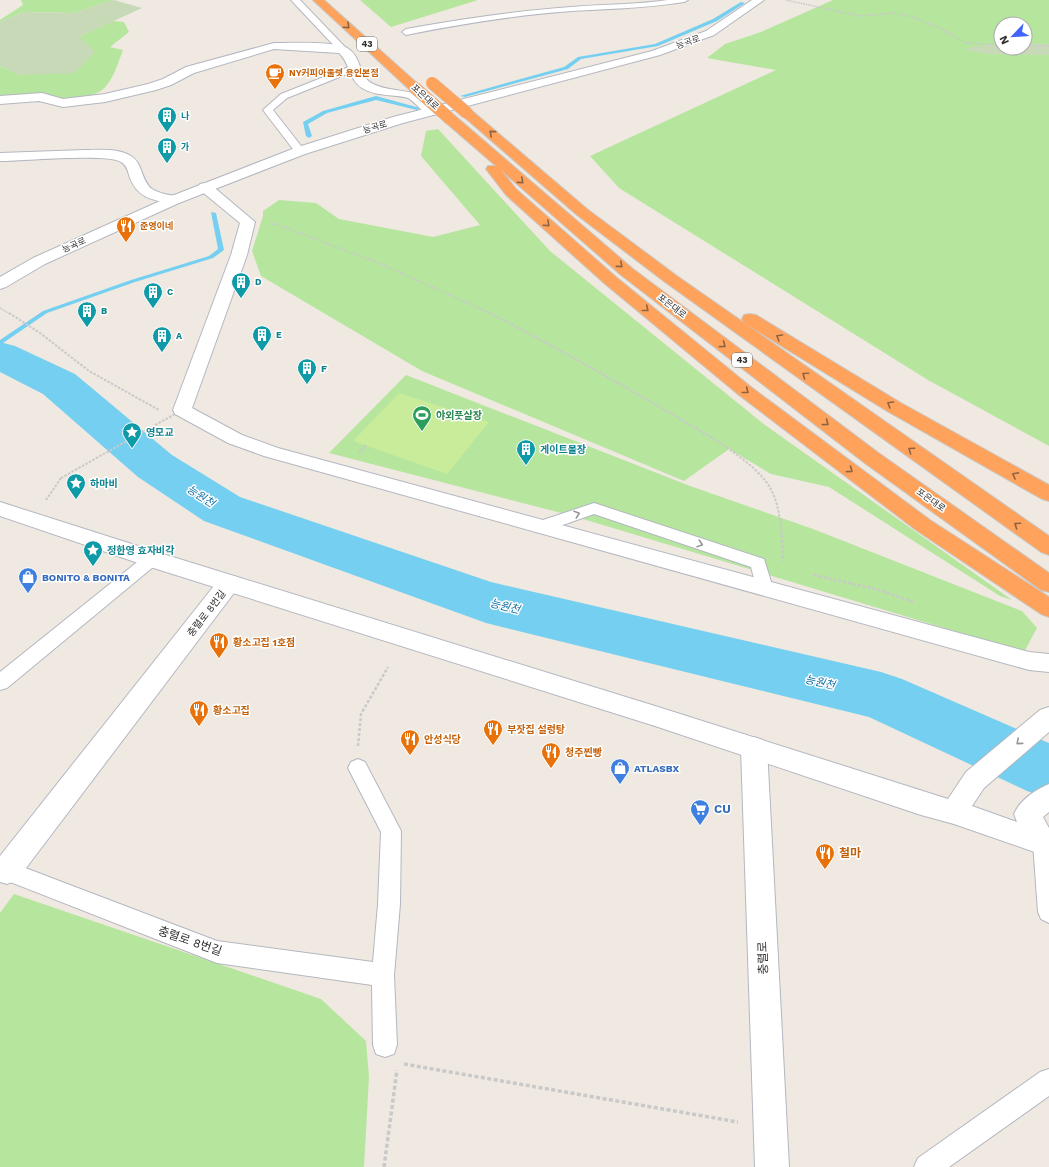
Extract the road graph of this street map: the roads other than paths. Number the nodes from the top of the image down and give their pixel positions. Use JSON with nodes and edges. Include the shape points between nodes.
{"nodes":[{"id":1,"x":295,"y":0,"type":"edge"},
{"id":2,"x":318,"y":0,"type":"edge"},
{"id":3,"x":684,"y":0,"type":"edge"},
{"id":4,"x":759,"y":0,"type":"edge"},
{"id":5,"x":406,"y":32,"type":"dead end"},
{"id":6,"x":344,"y":50,"type":"junction"},
{"id":7,"x":354,"y":68,"type":"junction"},
{"id":8,"x":429,"y":81,"type":"dead end"},
{"id":9,"x":0,"y":100,"type":"edge"},
{"id":10,"x":431,"y":112,"type":"junction"},
{"id":11,"x":466,"y":133,"type":"junction"},
{"id":12,"x":507,"y":146,"type":"junction"},
{"id":13,"x":300,"y":151,"type":"junction"},
{"id":14,"x":0,"y":157,"type":"edge"},
{"id":15,"x":205,"y":187,"type":"junction"},
{"id":16,"x":174,"y":200,"type":"junction"},
{"id":17,"x":0,"y":284,"type":"edge"},
{"id":18,"x":1049,"y":494,"type":"edge"},
{"id":19,"x":0,"y":509,"type":"edge"},
{"id":20,"x":540,"y":527,"type":"junction"},
{"id":21,"x":1049,"y":548,"type":"edge"},
{"id":22,"x":152,"y":559,"type":"junction"},
{"id":23,"x":229,"y":583,"type":"junction"},
{"id":24,"x":1049,"y":584,"type":"edge"},
{"id":25,"x":764,"y":588,"type":"junction"},
{"id":26,"x":1049,"y":608,"type":"edge"},
{"id":27,"x":1049,"y":663,"type":"edge"},
{"id":28,"x":0,"y":683,"type":"edge"},
{"id":29,"x":1049,"y":717,"type":"edge"},
{"id":30,"x":754,"y":748,"type":"junction"},
{"id":31,"x":358,"y":768,"type":"road end"},
{"id":32,"x":1049,"y":796,"type":"edge"},
{"id":33,"x":954,"y":812,"type":"junction"},
{"id":34,"x":1046,"y":844,"type":"edge"},
{"id":35,"x":2,"y":874,"type":"edge"},
{"id":36,"x":1049,"y":912,"type":"edge"},
{"id":37,"x":383,"y":975,"type":"junction"},
{"id":38,"x":385,"y":1045,"type":"dead end"},
{"id":39,"x":1049,"y":1081,"type":"edge"},
{"id":40,"x":772,"y":1167,"type":"edge"},
{"id":41,"x":927,"y":1167,"type":"edge"}],
"edges":[{"from":1,"to":6,"type":"lane"},
{"from":2,"to":11,"type":"highway","name":"포은대로","number":"43","one_way":true,"bridge":true},
{"from":3,"to":5,"type":"lane","via":[[652,5],[571,9],[470,20]]},
{"from":4,"to":10,"type":"street","name":"능곡로","via":[[727,23],[690,41],[656,53]]},
{"from":6,"to":7,"type":"street","via":[[352,59]]},
{"from":6,"to":9,"type":"street","via":[[274,46],[190,70],[152,87],[105,98],[63,103],[46,100],[42,96]]},
{"from":7,"to":10,"type":"street","via":[[357,76],[367,86],[388,93],[412,95]]},
{"from":7,"to":13,"type":"lane","via":[[284,96],[268,110]]},
{"from":12,"to":8,"type":"highway","number":"43","one_way":true,"bridge":true},
{"from":10,"to":13,"type":"street","name":"능곡로"},
{"from":11,"to":24,"type":"highway","name":"포은대로","number":"43","one_way":true,"via":[[627,272],[873,459]]},
{"from":11,"to":26,"type":"highway","one_way":true,"via":[[511,192],[610,280],[739,386],[923,525]]},
{"from":18,"to":12,"type":"highway","one_way":true,"via":[[894,407],[704,290]]},
{"from":21,"to":12,"type":"highway","number":"43","one_way":true,"via":[[671,279],[582,212]]},
{"from":13,"to":15,"type":"street","name":"능곡로"},
{"from":14,"to":16,"type":"street","via":[[110,155],[125,158],[130,163],[140,186],[149,194]]},
{"from":15,"to":16,"type":"street","name":"능곡로"},
{"from":15,"to":20,"type":"street","via":[[248,222],[239,255],[182,410],[235,439],[271,452]]},
{"from":16,"to":17,"type":"street","name":"능곡로","via":[[40,261]]},
{"from":19,"to":22,"type":"street"},
{"from":20,"to":25,"type":"street"},
{"from":20,"to":25,"type":"lane","one_way":true,"via":[[594,508],[758,563]]},
{"from":22,"to":23,"type":"street"},
{"from":22,"to":28,"type":"lane"},
{"from":23,"to":30,"type":"street"},
{"from":23,"to":35,"type":"street","name":"충렬로 8번길"},
{"from":25,"to":27,"type":"street","via":[[1029,662]]},
{"from":29,"to":33,"type":"street","one_way":true,"via":[[975,780]]},
{"from":30,"to":33,"type":"street"},
{"from":30,"to":40,"type":"street","name":"충렬로"},
{"from":31,"to":37,"type":"lane","via":[[391,831],[389,904]]},
{"from":32,"to":34,"type":"street","via":[[1027,814]]},
{"from":33,"to":34,"type":"street"},
{"from":34,"to":36,"type":"lane"},
{"from":35,"to":37,"type":"lane","name":"충렬로 8번길","via":[[217,952]]},
{"from":37,"to":38,"type":"lane"},
{"from":39,"to":41,"type":"lane"}]}
